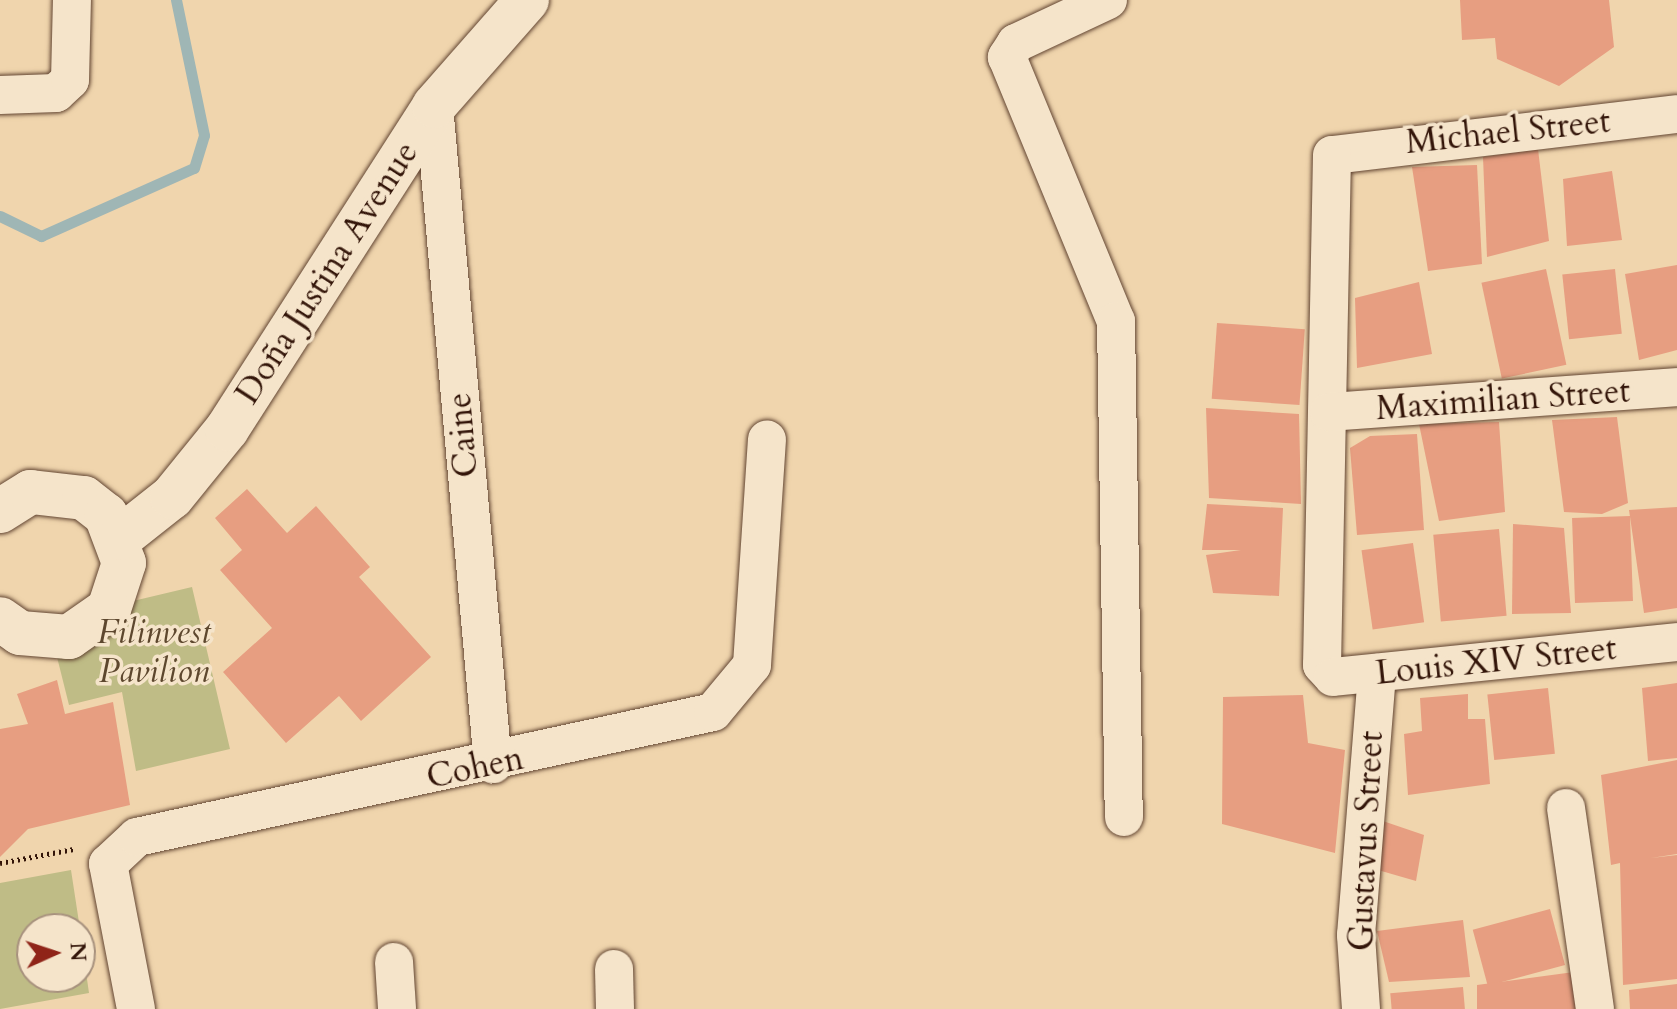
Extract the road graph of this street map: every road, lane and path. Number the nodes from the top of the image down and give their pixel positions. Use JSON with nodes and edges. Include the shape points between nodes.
{"nodes":[{"id":1,"x":72,"y":0,"type":"edge"},
{"id":2,"x":527,"y":0,"type":"edge"},
{"id":3,"x":1108,"y":0,"type":"edge"},
{"id":4,"x":0,"y":95,"type":"edge"},
{"id":5,"x":434,"y":106,"type":"junction"},
{"id":6,"x":1677,"y":114,"type":"edge"},
{"id":7,"x":1677,"y":387,"type":"edge"},
{"id":8,"x":1329,"y":412,"type":"junction"},
{"id":9,"x":767,"y":439,"type":"dead end"},
{"id":10,"x":0,"y":511,"type":"edge"},
{"id":11,"x":120,"y":538,"type":"junction"},
{"id":12,"x":0,"y":619,"type":"edge"},
{"id":13,"x":1677,"y":642,"type":"edge"},
{"id":14,"x":1377,"y":673,"type":"junction"},
{"id":15,"x":493,"y":764,"type":"junction"},
{"id":16,"x":1566,"y":808,"type":"dead end"},
{"id":17,"x":1124,"y":817,"type":"dead end"},
{"id":18,"x":0,"y":863,"type":"edge"},
{"id":19,"x":108,"y":864,"type":"junction"},
{"id":20,"x":394,"y":962,"type":"dead end"},
{"id":21,"x":614,"y":969,"type":"dead end"},
{"id":22,"x":136,"y":1009,"type":"edge"},
{"id":23,"x":397,"y":1009,"type":"edge"},
{"id":24,"x":615,"y":1009,"type":"edge"},
{"id":25,"x":1361,"y":1009,"type":"edge"},
{"id":26,"x":1595,"y":1009,"type":"edge"}],
"edges":[{"from":1,"to":4,"type":"street","via":[[70,80],[56,93]]},
{"from":2,"to":5,"type":"street","name":"Doña Justina Avenue"},
{"from":3,"to":17,"type":"street","via":[[1016,43],[1007,57],[1116,321]]},
{"from":5,"to":11,"type":"street","name":"Doña Justina Avenue","via":[[227,429],[172,497]]},
{"from":5,"to":15,"type":"street","name":"Caine"},
{"from":6,"to":8,"type":"street","name":"Michael Street","via":[[1338,151],[1329,163]]},
{"from":7,"to":8,"type":"street","name":"Maximilian Street"},
{"from":8,"to":14,"type":"street","name":"Louis XIV Street","via":[[1322,665],[1333,677]]},
{"from":9,"to":15,"type":"street","name":"Cohen","via":[[752,665],[713,712]]},
{"from":10,"to":11,"type":"street","via":[[31,492],[58,490],[106,515]]},
{"from":11,"to":12,"type":"street","via":[[121,587],[91,626],[44,639]]},
{"from":13,"to":14,"type":"street","name":"Louis XIV Street"},
{"from":14,"to":25,"type":"street","name":"Gustavus Street","via":[[1356,935]]},
{"from":15,"to":19,"type":"street","name":"Cohen","via":[[137,837]]},
{"from":16,"to":26,"type":"street"},
{"from":18,"to":19,"type":"path","via":[[104,843]]},
{"from":19,"to":22,"type":"street"},
{"from":20,"to":23,"type":"street"},
{"from":21,"to":24,"type":"street"}]}
